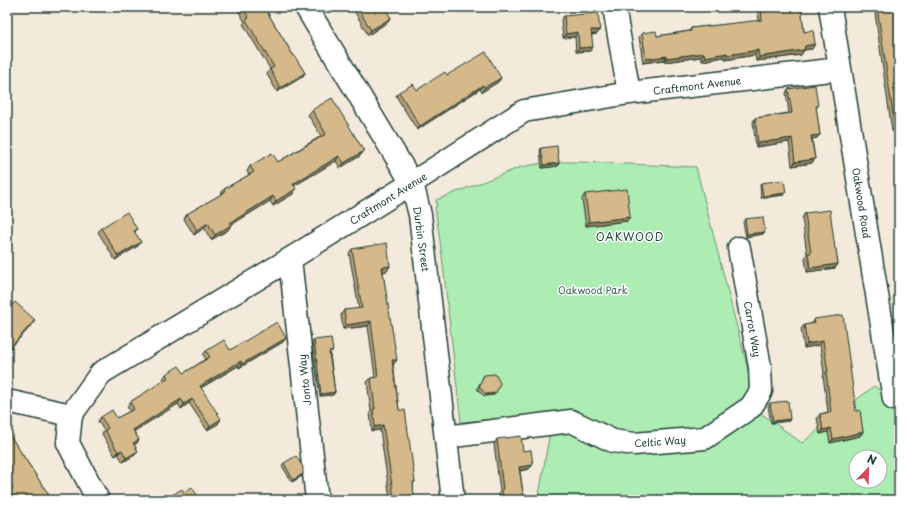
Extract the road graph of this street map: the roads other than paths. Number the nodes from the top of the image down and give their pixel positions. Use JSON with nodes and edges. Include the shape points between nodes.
{"nodes":[{"id":1,"x":306,"y":7,"type":"edge"},
{"id":2,"x":614,"y":7,"type":"edge"},
{"id":3,"x":830,"y":7,"type":"edge"},
{"id":4,"x":840,"y":68,"type":"junction"},
{"id":5,"x":629,"y":93,"type":"junction"},
{"id":6,"x":412,"y":183,"type":"junction"},
{"id":7,"x":739,"y":248,"type":"dead end"},
{"id":8,"x":290,"y":259,"type":"junction"},
{"id":9,"x":894,"y":398,"type":"dead end"},
{"id":10,"x":7,"y":401,"type":"edge"},
{"id":11,"x":751,"y":407,"type":"joint"},
{"id":12,"x":72,"y":415,"type":"junction"},
{"id":13,"x":446,"y":437,"type":"junction"},
{"id":14,"x":98,"y":500,"type":"edge"},
{"id":15,"x":317,"y":500,"type":"edge"},
{"id":16,"x":453,"y":500,"type":"edge"}],
"edges":[{"from":1,"to":6,"type":"street","name":"Durbin Street"},
{"from":2,"to":5,"type":"street"},
{"from":3,"to":4,"type":"street","name":"Oakwood Road"},
{"from":4,"to":5,"type":"street","name":"Craftmont Avenue"},
{"from":4,"to":9,"type":"street","name":"Oakwood Road"},
{"from":5,"to":6,"type":"street","name":"Craftmont Avenue","via":[[524,111]]},
{"from":6,"to":8,"type":"street","name":"Craftmont Avenue"},
{"from":6,"to":13,"type":"street","name":"Durbin Street","via":[[420,215]]},
{"from":7,"to":11,"type":"street","name":"Carrot Way","via":[[760,367],[761,391]]},
{"from":8,"to":12,"type":"street","name":"Craftmont Avenue","via":[[101,373]]},
{"from":8,"to":15,"type":"street","name":"Jonto Way"},
{"from":10,"to":12,"type":"street"},
{"from":11,"to":13,"type":"street","name":"Celtic Way","via":[[705,438],[634,444],[613,441],[571,421]]},
{"from":12,"to":14,"type":"street","name":"Craftmont Avenue","via":[[68,443]]},
{"from":13,"to":16,"type":"street","name":"Durbin Street"}]}
